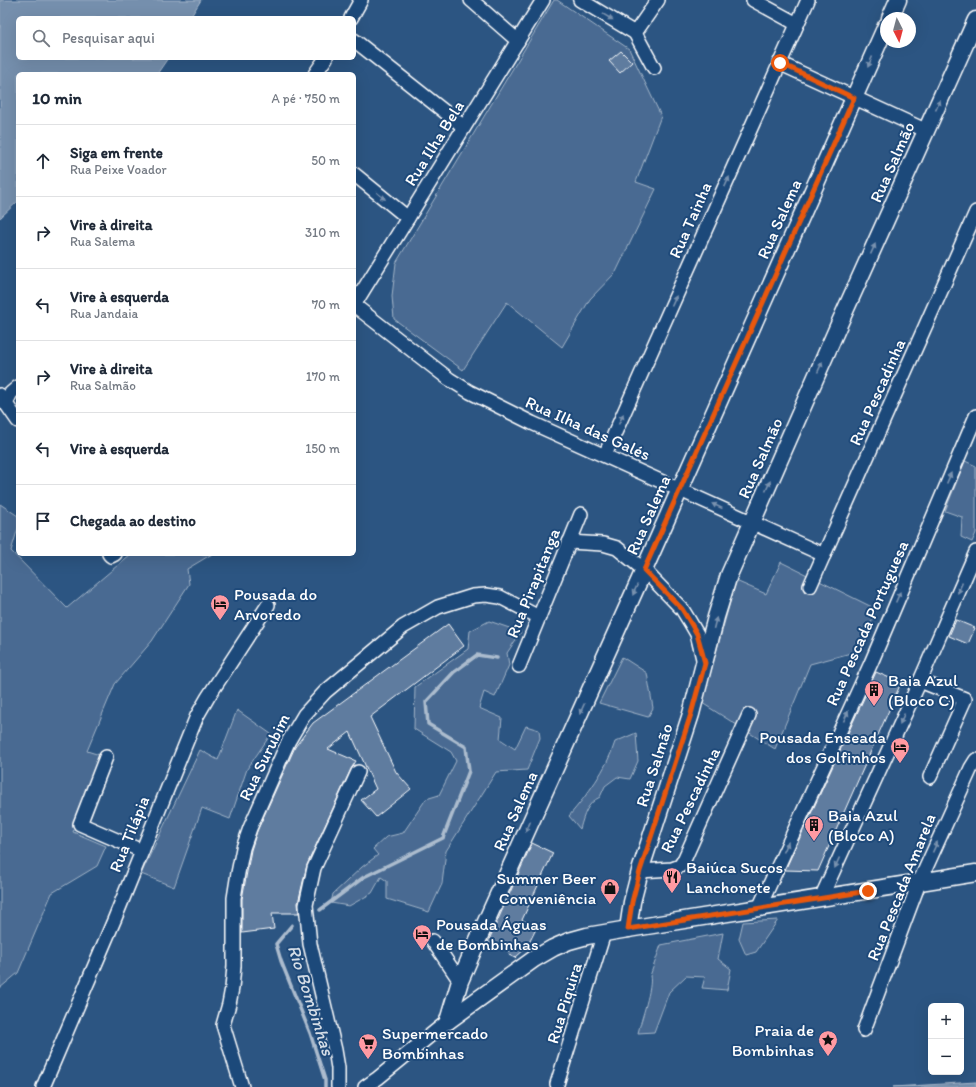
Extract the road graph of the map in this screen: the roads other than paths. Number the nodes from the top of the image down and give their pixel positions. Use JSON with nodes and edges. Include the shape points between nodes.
{"nodes":[{"id":1,"x":360,"y":0,"type":"edge"},
{"id":2,"x":470,"y":0,"type":"edge"},
{"id":3,"x":544,"y":0,"type":"edge"},
{"id":4,"x":580,"y":0,"type":"edge"},
{"id":5,"x":658,"y":0,"type":"edge"},
{"id":6,"x":753,"y":0,"type":"edge"},
{"id":7,"x":808,"y":0,"type":"edge"},
{"id":8,"x":898,"y":0,"type":"edge"},
{"id":9,"x":893,"y":12,"type":"edge"},
{"id":10,"x":352,"y":16,"type":"edge"},
{"id":11,"x":976,"y":20,"type":"edge"},
{"id":12,"x":797,"y":24,"type":"junction"},
{"id":13,"x":635,"y":33,"type":"junction"},
{"id":14,"x":880,"y":40,"type":"edge"},
{"id":15,"x":518,"y":41,"type":"junction"},
{"id":16,"x":356,"y":42,"type":"edge"},
{"id":17,"x":325,"y":60,"type":"edge"},
{"id":18,"x":780,"y":63,"type":"junction"},
{"id":19,"x":654,"y":68,"type":"dead end"},
{"id":20,"x":316,"y":72,"type":"edge"},
{"id":21,"x":854,"y":98,"type":"junction"},
{"id":22,"x":464,"y":127,"type":"junction"},
{"id":23,"x":927,"y":131,"type":"junction"},
{"id":24,"x":356,"y":176,"type":"edge"},
{"id":25,"x":976,"y":212,"type":"edge"},
{"id":26,"x":408,"y":218,"type":"junction"},
{"id":27,"x":356,"y":302,"type":"edge"},
{"id":28,"x":356,"y":307,"type":"edge"},
{"id":29,"x":16,"y":389,"type":"edge"},
{"id":30,"x":8,"y":399,"type":"edge"},
{"id":31,"x":976,"y":416,"type":"edge"},
{"id":32,"x":16,"y":417,"type":"edge"},
{"id":33,"x":605,"y":455,"type":"junction"},
{"id":34,"x":680,"y":489,"type":"junction"},
{"id":35,"x":581,"y":514,"type":"dead end"},
{"id":36,"x":752,"y":522,"type":"junction"},
{"id":37,"x":570,"y":542,"type":"junction"},
{"id":38,"x":976,"y":552,"type":"edge"},
{"id":39,"x":824,"y":555,"type":"junction"},
{"id":40,"x":644,"y":570,"type":"junction"},
{"id":41,"x":810,"y":586,"type":"dead end"},
{"id":42,"x":268,"y":605,"type":"dead end"},
{"id":43,"x":539,"y":617,"type":"junction"},
{"id":44,"x":705,"y":663,"type":"junction"},
{"id":45,"x":519,"y":666,"type":"dead end"},
{"id":46,"x":920,"y":681,"type":"junction"},
{"id":47,"x":750,"y":715,"type":"dead end"},
{"id":48,"x":106,"y":757,"type":"dead end"},
{"id":49,"x":976,"y":760,"type":"edge"},
{"id":50,"x":358,"y":772,"type":"dead end"},
{"id":51,"x":930,"y":777,"type":"dead end"},
{"id":52,"x":142,"y":851,"type":"junction"},
{"id":53,"x":640,"y":871,"type":"junction"},
{"id":54,"x":976,"y":873,"type":"edge"},
{"id":55,"x":919,"y":882,"type":"junction"},
{"id":56,"x":821,"y":898,"type":"junction"},
{"id":57,"x":759,"y":908,"type":"junction"},
{"id":58,"x":628,"y":929,"type":"junction"},
{"id":59,"x":604,"y":933,"type":"junction"},
{"id":60,"x":433,"y":941,"type":"dead end"},
{"id":61,"x":460,"y":981,"type":"junction"},
{"id":62,"x":448,"y":1021,"type":"junction"},
{"id":63,"x":864,"y":1030,"type":"dead end"},
{"id":64,"x":557,"y":1084,"type":"dead end"},
{"id":65,"x":43,"y":1087,"type":"edge"},
{"id":66,"x":242,"y":1087,"type":"edge"},
{"id":67,"x":338,"y":1087,"type":"edge"},
{"id":68,"x":364,"y":1087,"type":"edge"}],
"edges":[{"from":1,"to":10,"type":"street"},
{"from":2,"to":15,"type":"street"},
{"from":3,"to":15,"type":"street","name":"Rua Ilha Bela"},
{"from":4,"to":13,"type":"street","one_way":true},
{"from":5,"to":13,"type":"street"},
{"from":6,"to":12,"type":"street"},
{"from":7,"to":12,"type":"street","name":"Rua Tainha"},
{"from":8,"to":9,"type":"main road"},
{"from":23,"to":11,"type":"main road","name":"Rua Salmão","one_way":true},
{"from":12,"to":18,"type":"street","name":"Rua Tainha"},
{"from":13,"to":19,"type":"street"},
{"from":14,"to":21,"type":"main road","name":"Rua Salema","one_way":true},
{"from":15,"to":22,"type":"street","name":"Rua Ilha Bela"},
{"from":16,"to":22,"type":"street"},
{"from":17,"to":20,"type":"street"},
{"from":18,"to":21,"type":"street"},
{"from":33,"to":18,"type":"street","name":"Rua Tainha","one_way":true},
{"from":21,"to":23,"type":"street"},
{"from":21,"to":34,"type":"main road","name":"Rua Salema"},
{"from":22,"to":26,"type":"street","name":"Rua Ilha Bela"},
{"from":36,"to":23,"type":"main road","name":"Rua Salmão","one_way":true},
{"from":24,"to":26,"type":"street","one_way":true},
{"from":25,"to":39,"type":"street","name":"Rua Pescadinha"},
{"from":26,"to":27,"type":"street","name":"Rua Ilha Bela"},
{"from":28,"to":33,"type":"street","name":"Rua Ilha das Galés","via":[[449,379],[470,392]]},
{"from":29,"to":30,"type":"street"},
{"from":30,"to":32,"type":"street"},
{"from":57,"to":31,"type":"street","name":"Rua Pescada Portuguesa","one_way":true,"via":[[870,663]]},
{"from":33,"to":34,"type":"street","name":"Rua Ilha das Galés"},
{"from":36,"to":34,"type":"street","name":"Rua Ilha das Galés","one_way":true},
{"from":34,"to":40,"type":"main road","name":"Rua Salema"},
{"from":35,"to":37,"type":"street","name":"Rua Pirapitanga"},
{"from":36,"to":39,"type":"street","name":"Rua Ilha das Galés"},
{"from":44,"to":36,"type":"main road","name":"Rua Salmão","one_way":true,"via":[[729,575]]},
{"from":37,"to":40,"type":"street","via":[[603,544],[617,548]]},
{"from":37,"to":43,"type":"street","name":"Rua Pirapitanga"},
{"from":38,"to":46,"type":"street","one_way":true},
{"from":39,"to":41,"type":"street","name":"Rua Pescadinha"},
{"from":40,"to":44,"type":"street","via":[[682,609],[697,634]]},
{"from":40,"to":61,"type":"main road","name":"Rua Salema","one_way":true},
{"from":42,"to":52,"type":"street","name":"Rua Tilápia","via":[[197,716]]},
{"from":43,"to":45,"type":"street","name":"Rua Pirapitanga"},
{"from":43,"to":66,"type":"street","name":"Rua Surubim","via":[[500,597],[486,595],[473,596],[438,607],[403,627],[325,692],[304,715],[288,742],[250,828],[238,873],[234,898],[232,988],[223,1025]]},
{"from":44,"to":53,"type":"main road","name":"Rua Salmão"},
{"from":46,"to":51,"type":"street","via":[[965,699]]},
{"from":46,"to":56,"type":"street","one_way":true},
{"from":47,"to":53,"type":"street","name":"Rua Pescadinha","via":[[680,866]]},
{"from":48,"to":52,"type":"street","via":[[80,824]]},
{"from":55,"to":49,"type":"street","name":"Rua Pescada Amarela","one_way":true,"via":[[970,768]]},
{"from":50,"to":67,"type":"street","via":[[314,868],[306,905],[310,944],[335,1050]]},
{"from":52,"to":65,"type":"street","name":"Rua Tilápia"},
{"from":53,"to":58,"type":"main road","name":"Rua Salmão"},
{"from":54,"to":55,"type":"main road"},
{"from":55,"to":56,"type":"main road"},
{"from":55,"to":63,"type":"street","name":"Rua Pescada Amarela"},
{"from":56,"to":57,"type":"main road"},
{"from":57,"to":58,"type":"main road"},
{"from":58,"to":59,"type":"main road"},
{"from":59,"to":62,"type":"main road","via":[[569,941],[553,948]]},
{"from":59,"to":64,"type":"street","name":"Rua Piquira"},
{"from":60,"to":61,"type":"street"},
{"from":61,"to":62,"type":"main road","name":"Rua Salema"},
{"from":62,"to":68,"type":"street"}]}
